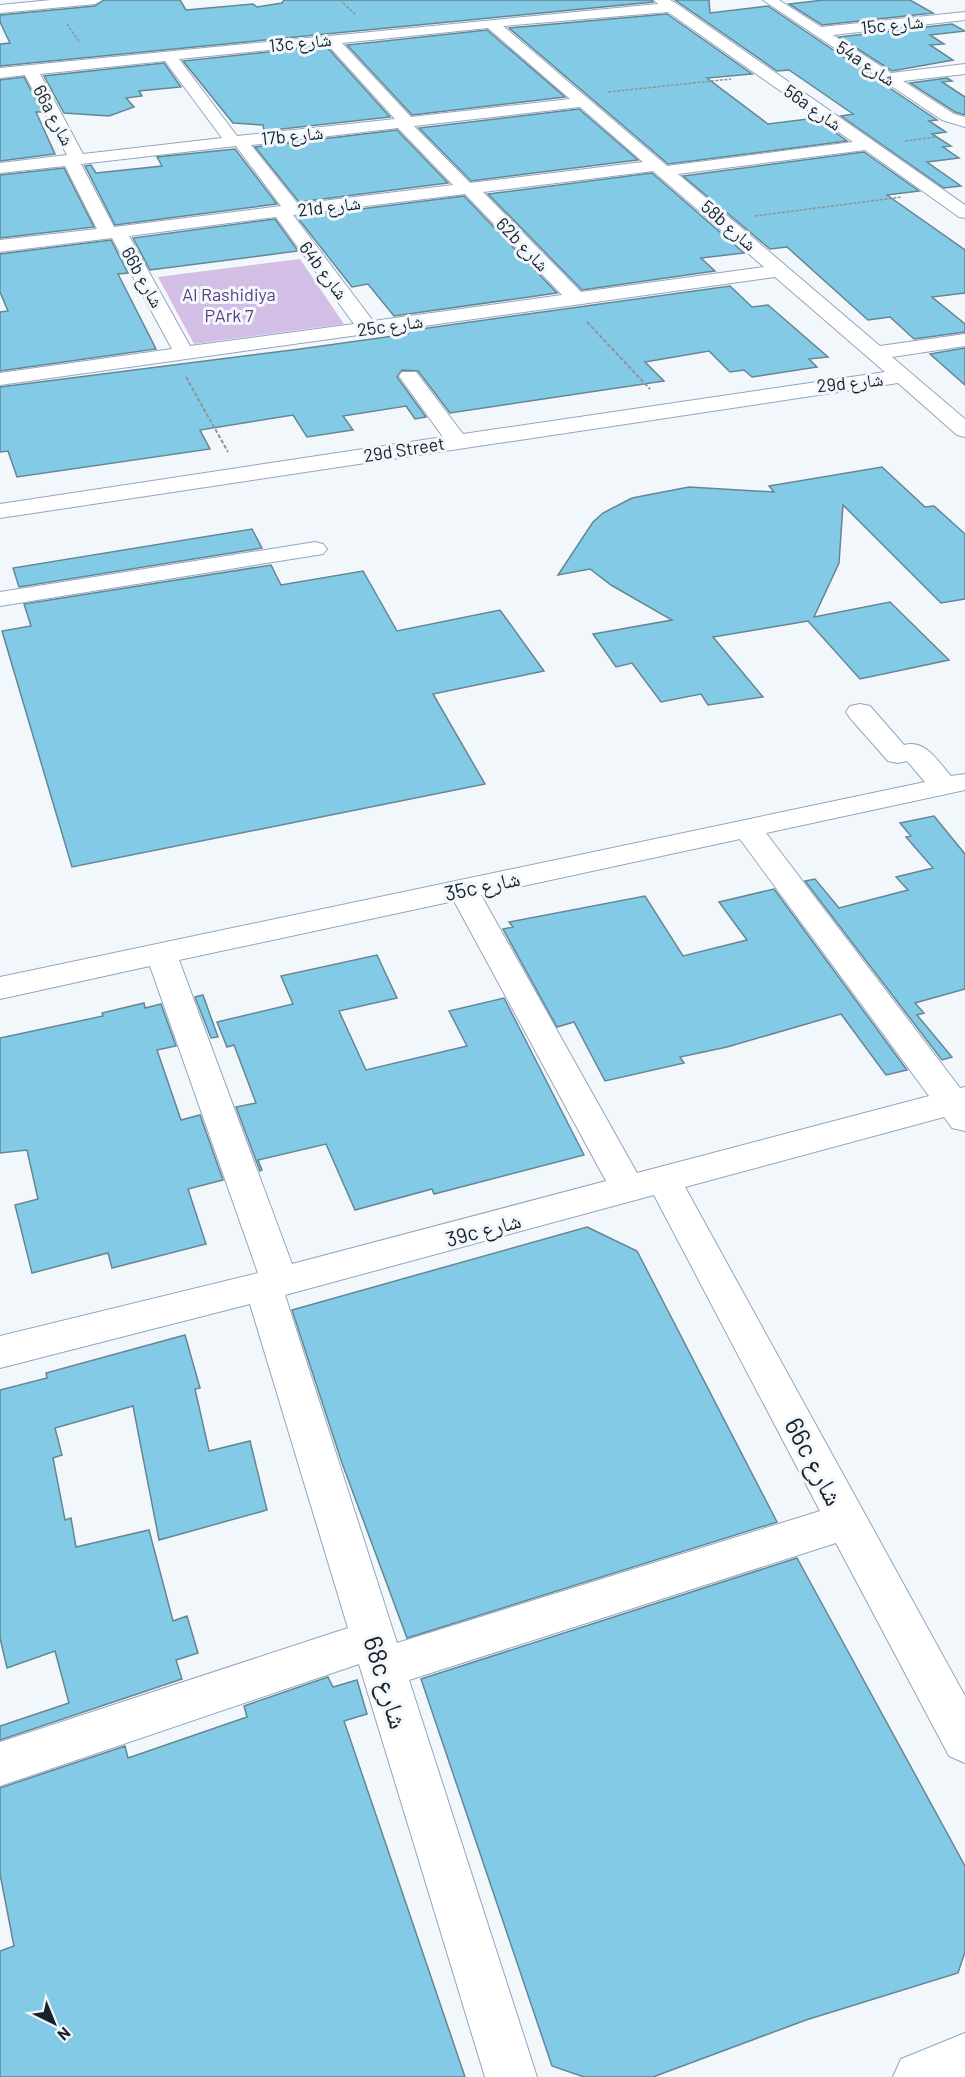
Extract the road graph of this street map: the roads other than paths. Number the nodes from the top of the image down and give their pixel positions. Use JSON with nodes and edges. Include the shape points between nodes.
{"nodes":[{"id":1,"x":95,"y":0,"type":"edge"},
{"id":2,"x":770,"y":0,"type":"edge"},
{"id":3,"x":667,"y":4,"type":"edge"},
{"id":4,"x":0,"y":9,"type":"edge"},
{"id":5,"x":965,"y":16,"type":"edge"},
{"id":6,"x":491,"y":23,"type":"junction"},
{"id":7,"x":819,"y":32,"type":"junction"},
{"id":8,"x":330,"y":39,"type":"junction"},
{"id":9,"x":169,"y":56,"type":"junction"},
{"id":10,"x":965,"y":69,"type":"edge"},
{"id":11,"x":30,"y":70,"type":"junction"},
{"id":12,"x":0,"y":73,"type":"edge"},
{"id":13,"x":888,"y":78,"type":"junction"},
{"id":14,"x":581,"y":99,"type":"junction"},
{"id":15,"x":965,"y":122,"type":"edge"},
{"id":16,"x":404,"y":123,"type":"junction"},
{"id":17,"x":236,"y":141,"type":"junction"},
{"id":18,"x":868,"y":145,"type":"junction"},
{"id":19,"x":74,"y":160,"type":"junction"},
{"id":20,"x":0,"y":168,"type":"edge"},
{"id":21,"x":662,"y":168,"type":"junction"},
{"id":22,"x":468,"y":189,"type":"junction"},
{"id":23,"x":965,"y":189,"type":"edge"},
{"id":24,"x":936,"y":193,"type":"junction"},
{"id":25,"x":287,"y":211,"type":"junction"},
{"id":26,"x":965,"y":213,"type":"edge"},
{"id":27,"x":113,"y":232,"type":"junction"},
{"id":28,"x":0,"y":246,"type":"edge"},
{"id":29,"x":781,"y":270,"type":"junction"},
{"id":30,"x":572,"y":299,"type":"junction"},
{"id":31,"x":368,"y":328,"type":"junction"},
{"id":32,"x":965,"y":340,"type":"edge"},
{"id":33,"x":179,"y":354,"type":"junction"},
{"id":34,"x":876,"y":354,"type":"junction"},
{"id":35,"x":898,"y":373,"type":"junction"},
{"id":36,"x":409,"y":376,"type":"dead end"},
{"id":37,"x":0,"y":379,"type":"edge"},
{"id":38,"x":808,"y":388,"type":"joint"},
{"id":39,"x":965,"y":430,"type":"edge"},
{"id":40,"x":457,"y":441,"type":"junction"},
{"id":41,"x":0,"y":511,"type":"edge"},
{"id":42,"x":315,"y":549,"type":"dead end"},
{"id":43,"x":0,"y":599,"type":"edge"},
{"id":44,"x":861,"y":712,"type":"dead end"},
{"id":45,"x":942,"y":787,"type":"edge"},
{"id":46,"x":747,"y":828,"type":"junction"},
{"id":47,"x":463,"y":889,"type":"junction"},
{"id":48,"x":161,"y":953,"type":"junction"},
{"id":49,"x":0,"y":988,"type":"edge"},
{"id":50,"x":960,"y":1107,"type":"edge"},
{"id":51,"x":646,"y":1186,"type":"junction"},
{"id":52,"x":271,"y":1284,"type":"junction"},
{"id":53,"x":0,"y":1352,"type":"edge"},
{"id":54,"x":847,"y":1521,"type":"junction"},
{"id":55,"x":379,"y":1653,"type":"junction"},
{"id":56,"x":965,"y":1741,"type":"edge"},
{"id":57,"x":0,"y":1764,"type":"edge"},
{"id":58,"x":965,"y":2059,"type":"edge"},
{"id":59,"x":511,"y":2077,"type":"edge"},
{"id":60,"x":919,"y":2077,"type":"edge"}],
"edges":[{"from":1,"to":4,"type":"street"},
{"from":2,"to":7,"type":"street","name":"54a شارع"},
{"from":3,"to":6,"type":"street","name":"13c شارع"},
{"from":3,"to":18,"type":"street","name":"56a شارع"},
{"from":5,"to":7,"type":"street","name":"15c شارع"},
{"from":6,"to":8,"type":"street","name":"13c شارع"},
{"from":6,"to":14,"type":"street","name":"58b شارع"},
{"from":7,"to":13,"type":"street","name":"54a شارع"},
{"from":8,"to":9,"type":"street","name":"13c شارع"},
{"from":8,"to":16,"type":"street","name":"62b شارع"},
{"from":9,"to":11,"type":"street","name":"13c شارع"},
{"from":9,"to":17,"type":"street"},
{"from":10,"to":13,"type":"street"},
{"from":11,"to":12,"type":"street","name":"13c شارع"},
{"from":11,"to":19,"type":"street","name":"66a شارع"},
{"from":13,"to":15,"type":"street","name":"54a شارع","via":[[948,117]]},
{"from":14,"to":16,"type":"street","name":"17b شارع"},
{"from":14,"to":21,"type":"street","name":"58b شارع"},
{"from":16,"to":17,"type":"street","name":"17b شارع"},
{"from":16,"to":22,"type":"street","name":"62b شارع"},
{"from":17,"to":19,"type":"street","name":"17b شارع"},
{"from":17,"to":25,"type":"street","name":"64b شارع"},
{"from":18,"to":21,"type":"street","name":"21d شارع"},
{"from":18,"to":24,"type":"street","name":"56a شارع"},
{"from":19,"to":20,"type":"street","name":"17b شارع"},
{"from":19,"to":27,"type":"street","name":"66a شارع"},
{"from":21,"to":22,"type":"street","name":"21d شارع"},
{"from":21,"to":29,"type":"street","name":"58b شارع"},
{"from":22,"to":25,"type":"street","name":"21d شارع"},
{"from":22,"to":30,"type":"street","name":"62b شارع"},
{"from":23,"to":24,"type":"street"},
{"from":24,"to":26,"type":"street","name":"56a شارع"},
{"from":25,"to":27,"type":"street","name":"21d شارع"},
{"from":25,"to":31,"type":"street","name":"64b شارع"},
{"from":27,"to":28,"type":"street","name":"21d شارع"},
{"from":27,"to":33,"type":"street","name":"66b شارع"},
{"from":29,"to":30,"type":"street","name":"25c شارع"},
{"from":29,"to":34,"type":"street","name":"58b شارع"},
{"from":30,"to":31,"type":"street","name":"25c شارع"},
{"from":31,"to":33,"type":"street","name":"25c شارع"},
{"from":32,"to":34,"type":"street"},
{"from":33,"to":37,"type":"street","name":"25c شارع"},
{"from":34,"to":35,"type":"street","name":"58b شارع"},
{"from":35,"to":38,"type":"street","name":"29d شارع"},
{"from":35,"to":39,"type":"street","name":"58b شارع"},
{"from":36,"to":40,"type":"street"},
{"from":38,"to":40,"type":"street","name":"29d Street"},
{"from":40,"to":41,"type":"street","name":"29d Street","via":[[415,456],[267,470]]},
{"from":42,"to":43,"type":"street"},
{"from":44,"to":45,"type":"street","via":[[899,754]]},
{"from":45,"to":46,"type":"street","name":"35c شارع"},
{"from":46,"to":47,"type":"street","name":"35c شارع"},
{"from":46,"to":50,"type":"street"},
{"from":47,"to":48,"type":"street","name":"35c شارع"},
{"from":47,"to":51,"type":"street","name":"66c شارع"},
{"from":48,"to":49,"type":"street","name":"35c شارع"},
{"from":48,"to":52,"type":"street","name":"68c شارع"},
{"from":50,"to":51,"type":"street","name":"39c شارع"},
{"from":51,"to":52,"type":"street","name":"39c شارع"},
{"from":51,"to":54,"type":"street","name":"66c شارع"},
{"from":52,"to":53,"type":"street","name":"39c شارع"},
{"from":52,"to":55,"type":"street","name":"68c شارع"},
{"from":54,"to":55,"type":"street"},
{"from":54,"to":56,"type":"street","name":"66c شارع"},
{"from":55,"to":57,"type":"street"},
{"from":55,"to":59,"type":"street","name":"68c شارع"},
{"from":58,"to":60,"type":"street"}]}
